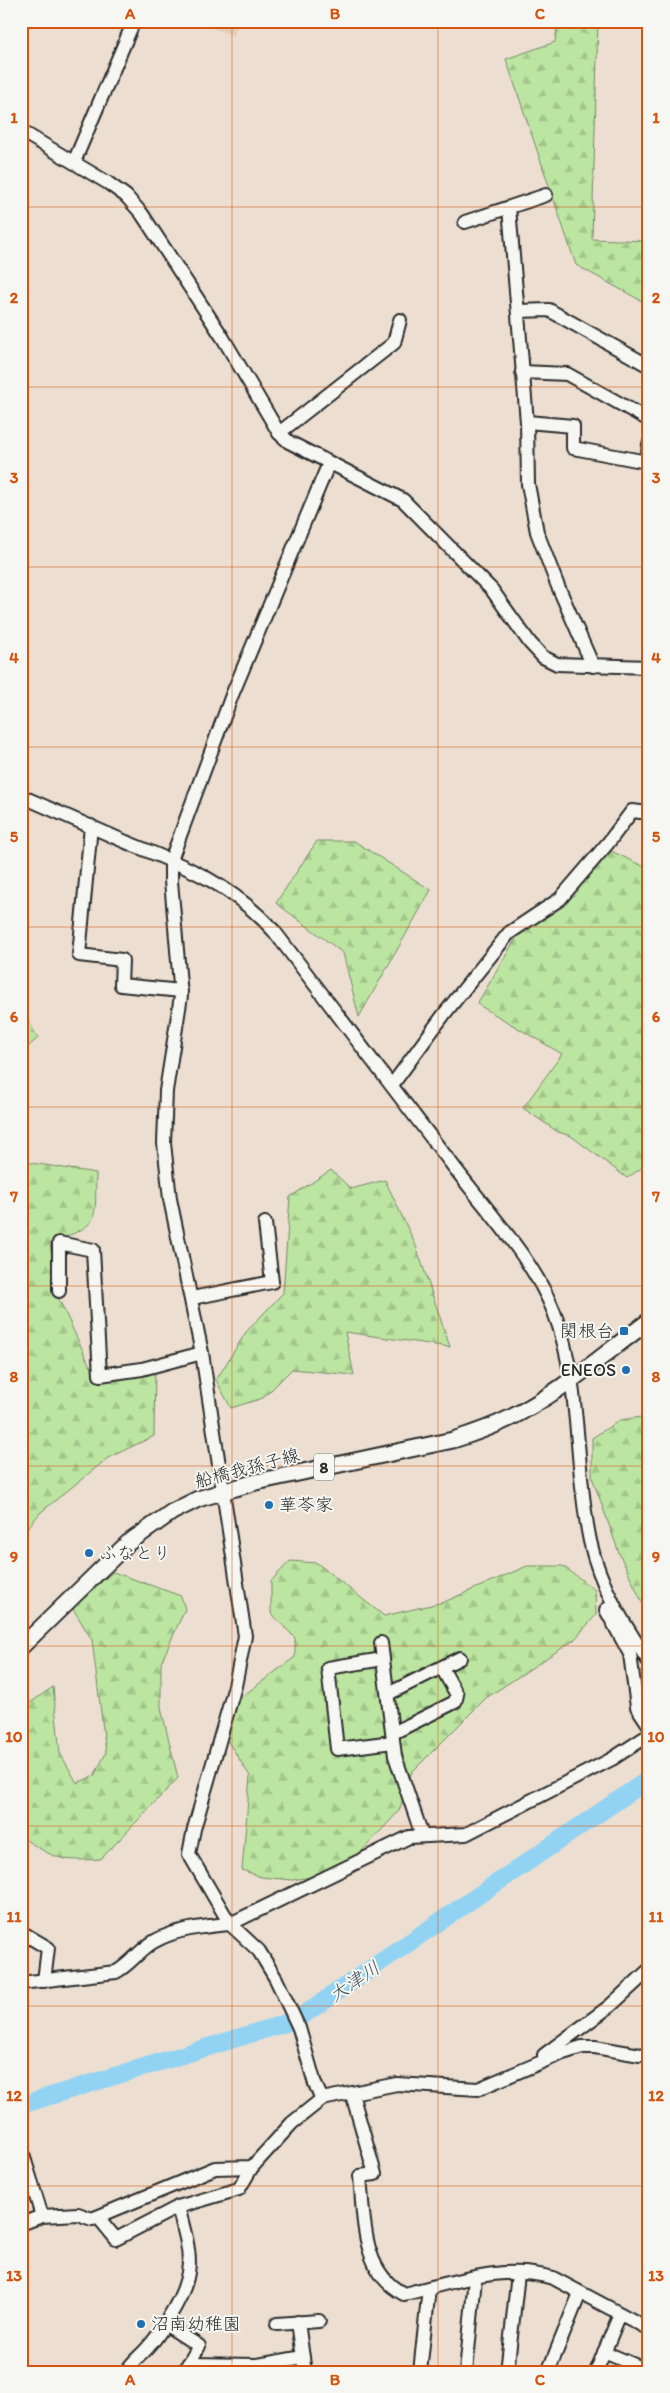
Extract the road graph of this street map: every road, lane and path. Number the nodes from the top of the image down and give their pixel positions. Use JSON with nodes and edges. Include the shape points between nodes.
{"nodes":[{"id":1,"x":134,"y":21,"type":"edge"},
{"id":2,"x":21,"y":131,"type":"edge"},
{"id":3,"x":74,"y":162,"type":"junction"},
{"id":4,"x":546,"y":195,"type":"dead end"},
{"id":5,"x":510,"y":208,"type":"junction"},
{"id":6,"x":465,"y":222,"type":"dead end"},
{"id":7,"x":518,"y":310,"type":"junction"},
{"id":8,"x":400,"y":320,"type":"dead end"},
{"id":9,"x":649,"y":366,"type":"edge"},
{"id":10,"x":522,"y":372,"type":"junction"},
{"id":11,"x":649,"y":420,"type":"edge"},
{"id":12,"x":527,"y":422,"type":"junction"},
{"id":13,"x":279,"y":433,"type":"junction"},
{"id":14,"x":649,"y":445,"type":"edge"},
{"id":15,"x":329,"y":464,"type":"junction"},
{"id":16,"x":593,"y":666,"type":"junction"},
{"id":17,"x":649,"y":667,"type":"edge"},
{"id":18,"x":21,"y":796,"type":"edge"},
{"id":19,"x":649,"y":813,"type":"edge"},
{"id":20,"x":91,"y":826,"type":"junction"},
{"id":21,"x":171,"y":860,"type":"junction"},
{"id":22,"x":181,"y":991,"type":"junction"},
{"id":23,"x":392,"y":1085,"type":"junction"},
{"id":24,"x":265,"y":1223,"type":"dead end"},
{"id":25,"x":59,"y":1291,"type":"dead end"},
{"id":26,"x":192,"y":1298,"type":"junction"},
{"id":27,"x":649,"y":1321,"type":"edge"},
{"id":28,"x":202,"y":1353,"type":"junction"},
{"id":29,"x":570,"y":1380,"type":"junction"},
{"id":30,"x":223,"y":1490,"type":"junction"},
{"id":31,"x":613,"y":1605,"type":"junction"},
{"id":32,"x":381,"y":1643,"type":"dead end"},
{"id":33,"x":21,"y":1647,"type":"edge"},
{"id":34,"x":460,"y":1658,"type":"dead end"},
{"id":35,"x":383,"y":1660,"type":"junction"},
{"id":36,"x":649,"y":1662,"type":"edge"},
{"id":37,"x":442,"y":1668,"type":"junction"},
{"id":38,"x":388,"y":1694,"type":"junction"},
{"id":39,"x":649,"y":1725,"type":"edge"},
{"id":40,"x":649,"y":1736,"type":"edge"},
{"id":41,"x":393,"y":1737,"type":"junction"},
{"id":42,"x":422,"y":1835,"type":"junction"},
{"id":43,"x":230,"y":1924,"type":"junction"},
{"id":44,"x":21,"y":1932,"type":"edge"},
{"id":45,"x":649,"y":1970,"type":"edge"},
{"id":46,"x":44,"y":1981,"type":"junction"},
{"id":47,"x":21,"y":1983,"type":"edge"},
{"id":48,"x":649,"y":2053,"type":"edge"},
{"id":49,"x":536,"y":2064,"type":"junction"},
{"id":50,"x":352,"y":2094,"type":"junction"},
{"id":51,"x":322,"y":2098,"type":"junction"},
{"id":52,"x":21,"y":2148,"type":"edge"},
{"id":53,"x":252,"y":2167,"type":"junction"},
{"id":54,"x":178,"y":2207,"type":"junction"},
{"id":55,"x":42,"y":2216,"type":"junction"},
{"id":56,"x":98,"y":2217,"type":"junction"},
{"id":57,"x":22,"y":2224,"type":"edge"},
{"id":58,"x":518,"y":2274,"type":"junction"},
{"id":59,"x":475,"y":2278,"type":"junction"},
{"id":60,"x":430,"y":2288,"type":"junction"},
{"id":61,"x":580,"y":2293,"type":"junction"},
{"id":62,"x":620,"y":2314,"type":"junction"},
{"id":63,"x":319,"y":2320,"type":"dead end"},
{"id":64,"x":298,"y":2322,"type":"junction"},
{"id":65,"x":164,"y":2324,"type":"junction"},
{"id":66,"x":277,"y":2324,"type":"dead end"},
{"id":67,"x":649,"y":2329,"type":"edge"},
{"id":68,"x":604,"y":2352,"type":"junction"},
{"id":69,"x":303,"y":2357,"type":"junction"},
{"id":70,"x":186,"y":2368,"type":"edge"},
{"id":71,"x":259,"y":2368,"type":"edge"},
{"id":72,"x":649,"y":2371,"type":"edge"},
{"id":73,"x":126,"y":2372,"type":"edge"},
{"id":74,"x":305,"y":2372,"type":"edge"},
{"id":75,"x":420,"y":2372,"type":"edge"},
{"id":76,"x":466,"y":2372,"type":"edge"},
{"id":77,"x":508,"y":2372,"type":"edge"},
{"id":78,"x":548,"y":2372,"type":"edge"},
{"id":79,"x":596,"y":2372,"type":"edge"}],
"edges":[{"from":1,"to":3,"type":"street"},
{"from":2,"to":3,"type":"street"},
{"from":3,"to":13,"type":"street","via":[[126,196],[142,214],[223,338]]},
{"from":4,"to":5,"type":"street"},
{"from":5,"to":6,"type":"street"},
{"from":5,"to":7,"type":"street"},
{"from":7,"to":9,"type":"street","via":[[550,310]]},
{"from":7,"to":10,"type":"street"},
{"from":8,"to":13,"type":"street","via":[[394,343]]},
{"from":10,"to":11,"type":"street","via":[[567,374]]},
{"from":10,"to":12,"type":"street"},
{"from":12,"to":14,"type":"street","via":[[573,426],[573,448],[647,462]]},
{"from":12,"to":16,"type":"street","via":[[528,484],[537,532]]},
{"from":13,"to":15,"type":"street"},
{"from":15,"to":16,"type":"street","via":[[403,500],[492,590],[543,657],[557,664]]},
{"from":15,"to":21,"type":"street","via":[[232,695]]},
{"from":16,"to":17,"type":"street"},
{"from":18,"to":20,"type":"street"},
{"from":19,"to":23,"type":"street","via":[[632,811],[560,899],[510,933]]},
{"from":20,"to":21,"type":"street"},
{"from":20,"to":22,"type":"street","via":[[79,955],[122,960],[121,986]]},
{"from":21,"to":22,"type":"street"},
{"from":21,"to":23,"type":"street","via":[[235,894],[256,912]]},
{"from":22,"to":26,"type":"street","via":[[166,1091],[164,1143],[174,1223]]},
{"from":23,"to":29,"type":"street","via":[[510,1241],[547,1296],[562,1340]]},
{"from":24,"to":26,"type":"street","via":[[272,1282]]},
{"from":25,"to":28,"type":"street","via":[[59,1243],[93,1250],[100,1375],[142,1369]]},
{"from":26,"to":28,"type":"street"},
{"from":27,"to":29,"type":"main road","name":"船橋我孫子線","number":"8"},
{"from":28,"to":30,"type":"street"},
{"from":29,"to":30,"type":"main road","name":"船橋我孫子線","number":"8","via":[[510,1418],[453,1440]]},
{"from":29,"to":31,"type":"street","via":[[590,1543]]},
{"from":30,"to":33,"type":"main road","name":"船橋我孫子線","number":"8","via":[[172,1512],[128,1543]]},
{"from":30,"to":43,"type":"street","via":[[245,1636],[235,1686],[189,1854]]},
{"from":31,"to":36,"type":"street"},
{"from":31,"to":39,"type":"street","via":[[606,1610],[630,1654],[638,1707]]},
{"from":32,"to":35,"type":"street"},
{"from":34,"to":37,"type":"street"},
{"from":35,"to":38,"type":"street"},
{"from":35,"to":41,"type":"street","via":[[328,1668],[337,1749]]},
{"from":37,"to":38,"type":"street"},
{"from":37,"to":41,"type":"street","via":[[457,1695],[455,1702]]},
{"from":38,"to":41,"type":"street"},
{"from":40,"to":42,"type":"street","via":[[612,1759],[466,1834]]},
{"from":41,"to":42,"type":"street"},
{"from":42,"to":43,"type":"street","via":[[398,1842]]},
{"from":43,"to":46,"type":"street","via":[[208,1926],[155,1940],[116,1972]]},
{"from":43,"to":51,"type":"street","via":[[259,1951],[276,1979],[299,2028]]},
{"from":44,"to":46,"type":"street","via":[[48,1948]]},
{"from":45,"to":49,"type":"street","via":[[610,2006]]},
{"from":46,"to":47,"type":"street"},
{"from":48,"to":49,"type":"street","via":[[640,2055],[582,2047]]},
{"from":49,"to":50,"type":"street","via":[[478,2089],[397,2084]]},
{"from":50,"to":51,"type":"street"},
{"from":50,"to":60,"type":"street","via":[[375,2174],[360,2176],[369,2252],[386,2280],[404,2294]]},
{"from":51,"to":53,"type":"street","via":[[292,2123]]},
{"from":52,"to":55,"type":"street"},
{"from":53,"to":54,"type":"street","via":[[243,2186],[238,2189]]},
{"from":53,"to":56,"type":"street","via":[[215,2168]]},
{"from":54,"to":56,"type":"street","via":[[116,2239]]},
{"from":54,"to":65,"type":"street","via":[[189,2247],[190,2268],[187,2283]]},
{"from":55,"to":56,"type":"street","via":[[78,2214],[92,2219]]},
{"from":55,"to":57,"type":"street"},
{"from":58,"to":59,"type":"street","via":[[498,2273]]},
{"from":58,"to":61,"type":"street","via":[[548,2277]]},
{"from":58,"to":77,"type":"street"},
{"from":59,"to":60,"type":"street"},
{"from":59,"to":76,"type":"street"},
{"from":60,"to":75,"type":"street"},
{"from":61,"to":62,"type":"street"},
{"from":61,"to":78,"type":"street"},
{"from":62,"to":67,"type":"street"},
{"from":62,"to":68,"type":"street"},
{"from":63,"to":64,"type":"street"},
{"from":64,"to":66,"type":"street"},
{"from":64,"to":69,"type":"street"},
{"from":65,"to":70,"type":"street","via":[[200,2346]]},
{"from":65,"to":73,"type":"street","via":[[150,2346],[133,2360]]},
{"from":68,"to":72,"type":"street"},
{"from":68,"to":79,"type":"street"},
{"from":69,"to":71,"type":"street"},
{"from":69,"to":74,"type":"street"},
{"from":70,"to":71,"type":"street"}]}
